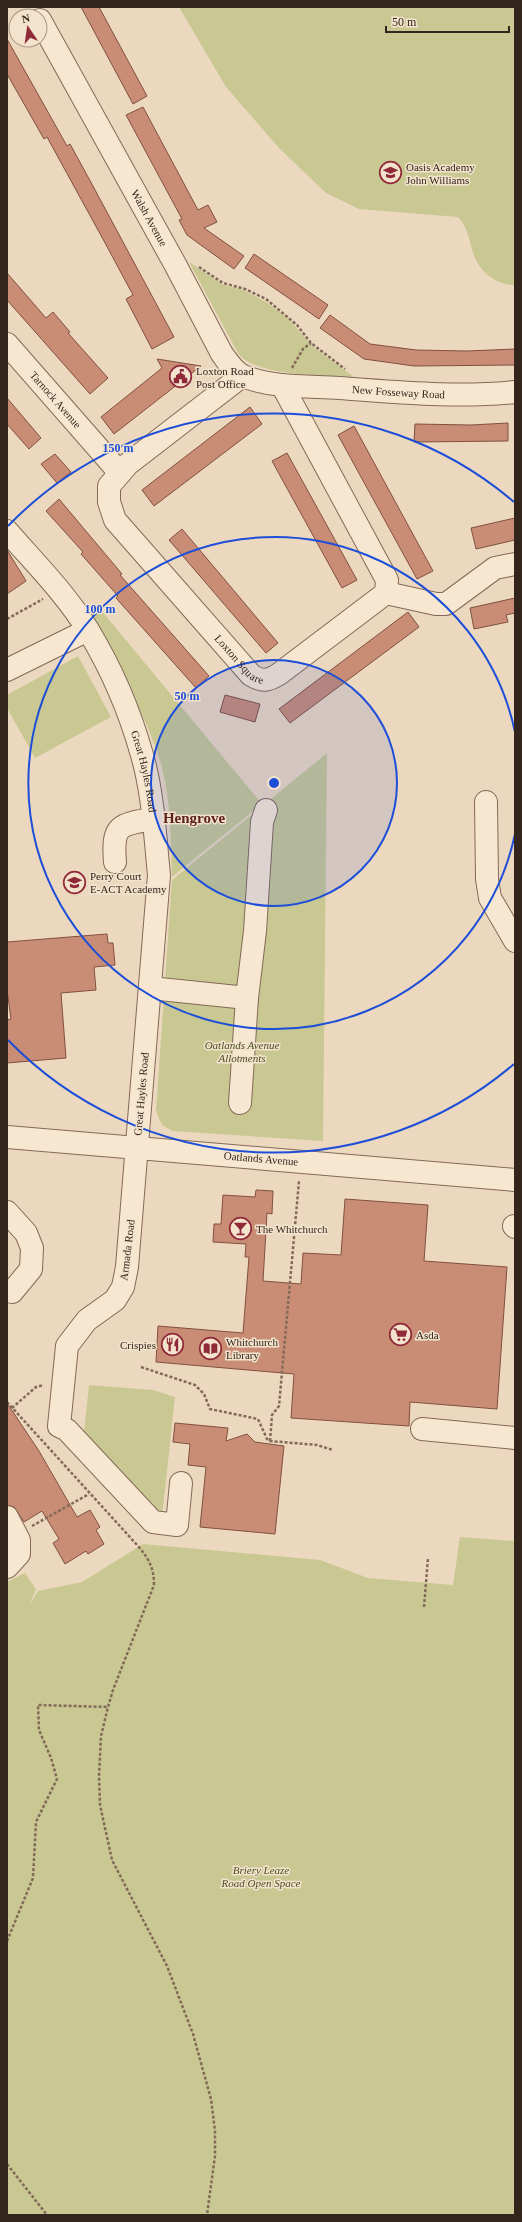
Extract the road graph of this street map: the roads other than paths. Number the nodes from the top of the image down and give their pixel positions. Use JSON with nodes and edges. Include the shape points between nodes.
{"nodes":[{"id":1,"x":48,"y":34,"type":"edge"},
{"id":2,"x":7,"y":344,"type":"edge"},
{"id":3,"x":242,"y":376,"type":"junction"},
{"id":4,"x":285,"y":385,"type":"junction"},
{"id":5,"x":515,"y":392,"type":"edge"},
{"id":6,"x":120,"y":473,"type":"junction"},
{"id":7,"x":7,"y":532,"type":"edge"},
{"id":8,"x":515,"y":564,"type":"edge"},
{"id":9,"x":386,"y":593,"type":"junction"},
{"id":10,"x":88,"y":630,"type":"junction"},
{"id":11,"x":7,"y":670,"type":"edge"},
{"id":12,"x":486,"y":802,"type":"dead end"},
{"id":13,"x":266,"y":810,"type":"dead end"},
{"id":14,"x":154,"y":819,"type":"junction"},
{"id":15,"x":115,"y":862,"type":"dead end"},
{"id":16,"x":515,"y":941,"type":"edge"},
{"id":17,"x":150,"y":988,"type":"junction"},
{"id":18,"x":247,"y":998,"type":"junction"},
{"id":19,"x":240,"y":1103,"type":"dead end"},
{"id":20,"x":7,"y":1137,"type":"edge"},
{"id":21,"x":137,"y":1146,"type":"junction"},
{"id":22,"x":515,"y":1180,"type":"edge"},
{"id":23,"x":7,"y":1212,"type":"edge"},
{"id":24,"x":12,"y":1292,"type":"dead end"},
{"id":25,"x":422,"y":1429,"type":"dead end"},
{"id":26,"x":515,"y":1438,"type":"edge"},
{"id":27,"x":181,"y":1483,"type":"dead end"},
{"id":28,"x":12,"y":1526,"type":"edge"},
{"id":29,"x":7,"y":1567,"type":"edge"}],
"edges":[{"from":1,"to":3,"type":"street","name":"Walsh Avenue","via":[[222,354],[231,367]]},
{"from":2,"to":6,"type":"street","name":"Tarnock Avenue"},
{"from":3,"to":4,"type":"street"},
{"from":3,"to":6,"type":"street","name":"Loxton Square","via":[[128,464]]},
{"from":4,"to":5,"type":"street","name":"New Fosseway Road","via":[[455,394]]},
{"from":4,"to":9,"type":"street","via":[[387,580]]},
{"from":6,"to":9,"type":"street","name":"Loxton Square","via":[[109,486],[109,502],[115,520],[251,675],[259,680],[269,680],[279,674]]},
{"from":7,"to":10,"type":"street","name":"Great Hayles Road","via":[[59,590]]},
{"from":8,"to":9,"type":"street","via":[[496,568],[446,604]]},
{"from":10,"to":11,"type":"street"},
{"from":10,"to":14,"type":"street","name":"Great Hayles Road","via":[[123,701],[138,742]]},
{"from":12,"to":16,"type":"street","via":[[487,879],[490,898]]},
{"from":13,"to":18,"type":"street","via":[[262,822],[255,931]]},
{"from":14,"to":15,"type":"street","via":[[133,822],[120,828],[114,839]]},
{"from":14,"to":17,"type":"street","name":"Great Hayles Road","via":[[159,875]]},
{"from":17,"to":18,"type":"street"},
{"from":17,"to":21,"type":"street","name":"Great Hayles Road"},
{"from":18,"to":19,"type":"street"},
{"from":20,"to":21,"type":"street","name":"Oatlands Avenue"},
{"from":21,"to":22,"type":"street","name":"Oatlands Avenue"},
{"from":21,"to":27,"type":"street","name":"Armada Road","via":[[128,1267],[122,1287],[114,1300],[87,1320],[67,1346],[59,1426],[67,1430],[153,1522],[177,1525]]},
{"from":23,"to":24,"type":"street","via":[[26,1233],[32,1248],[31,1268]]},
{"from":25,"to":26,"type":"street"},
{"from":28,"to":29,"type":"street","via":[[19,1540],[19,1554]]}]}
